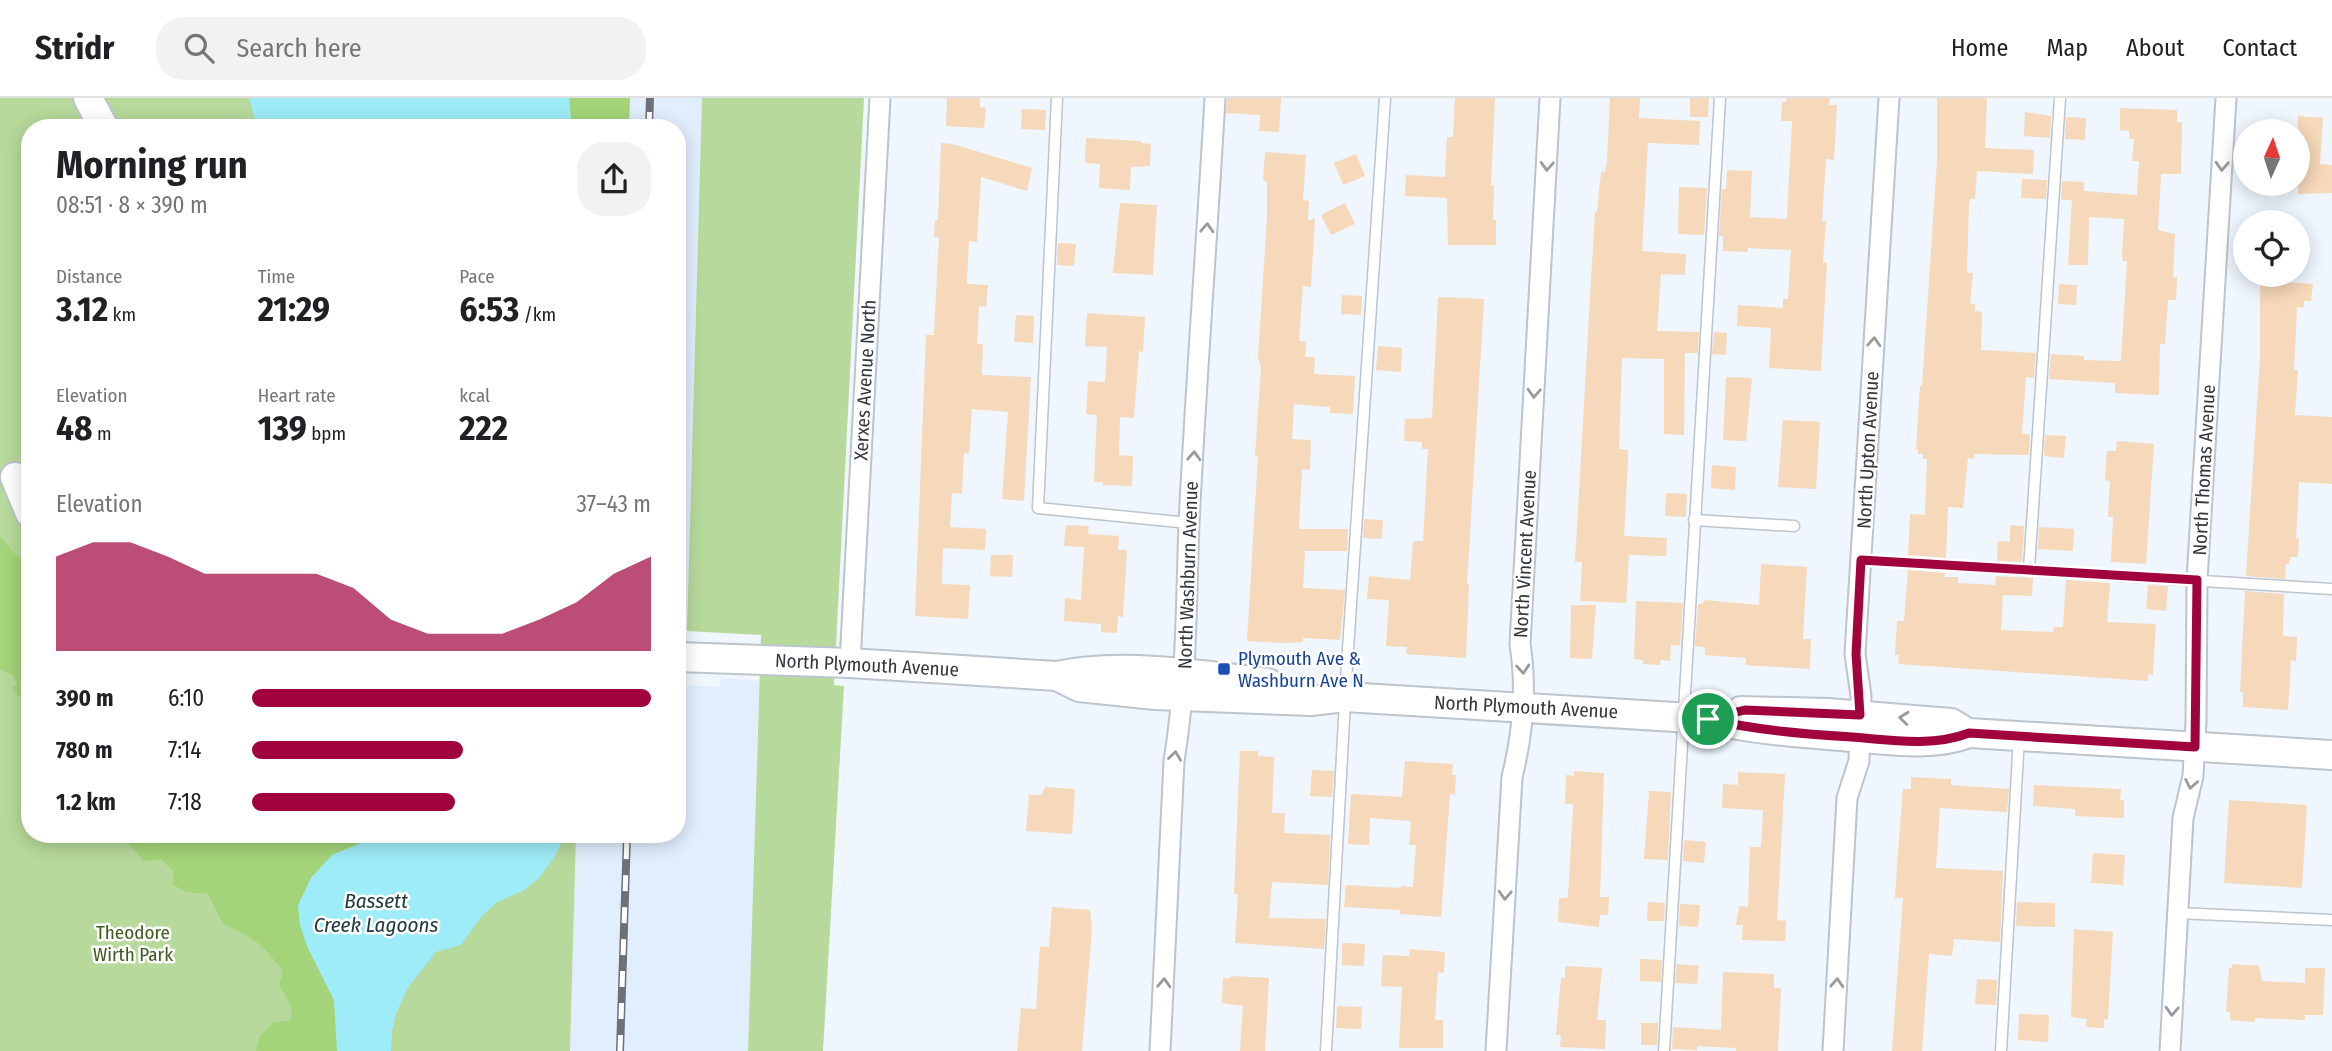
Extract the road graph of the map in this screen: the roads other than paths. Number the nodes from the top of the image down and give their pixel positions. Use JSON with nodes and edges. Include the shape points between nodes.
{"nodes":[{"id":1,"x":88,"y":98,"type":"edge"},
{"id":2,"x":880,"y":98,"type":"edge"},
{"id":3,"x":1057,"y":98,"type":"edge"},
{"id":4,"x":1215,"y":98,"type":"edge"},
{"id":5,"x":1385,"y":98,"type":"edge"},
{"id":6,"x":1550,"y":98,"type":"edge"},
{"id":7,"x":1720,"y":98,"type":"edge"},
{"id":8,"x":1889,"y":98,"type":"edge"},
{"id":9,"x":2060,"y":98,"type":"edge"},
{"id":10,"x":2226,"y":98,"type":"edge"},
{"id":11,"x":99,"y":119,"type":"edge"},
{"id":12,"x":1694,"y":520,"type":"junction"},
{"id":13,"x":1189,"y":523,"type":"junction"},
{"id":14,"x":1794,"y":526,"type":"dead end"},
{"id":15,"x":1861,"y":560,"type":"junction"},
{"id":16,"x":2029,"y":569,"type":"junction"},
{"id":17,"x":2197,"y":580,"type":"junction"},
{"id":18,"x":2332,"y":589,"type":"edge"},
{"id":19,"x":686,"y":657,"type":"edge"},
{"id":20,"x":850,"y":663,"type":"junction"},
{"id":21,"x":1184,"y":685,"type":"junction"},
{"id":22,"x":1345,"y":696,"type":"junction"},
{"id":23,"x":1522,"y":707,"type":"junction"},
{"id":24,"x":1695,"y":718,"type":"junction"},
{"id":25,"x":1860,"y":726,"type":"junction"},
{"id":26,"x":2019,"y":736,"type":"junction"},
{"id":27,"x":2195,"y":747,"type":"junction"},
{"id":28,"x":2332,"y":755,"type":"edge"},
{"id":29,"x":2178,"y":913,"type":"junction"},
{"id":30,"x":2332,"y":920,"type":"edge"},
{"id":31,"x":1160,"y":1051,"type":"edge"},
{"id":32,"x":1326,"y":1051,"type":"edge"},
{"id":33,"x":1496,"y":1051,"type":"edge"},
{"id":34,"x":1664,"y":1051,"type":"edge"},
{"id":35,"x":1833,"y":1051,"type":"edge"},
{"id":36,"x":2001,"y":1051,"type":"edge"},
{"id":37,"x":2170,"y":1051,"type":"edge"}],
"edges":[{"from":1,"to":11,"type":"street"},
{"from":2,"to":20,"type":"street","name":"Xerxes Avenue North"},
{"from":3,"to":13,"type":"lane","via":[[1038,508]]},
{"from":13,"to":4,"type":"street","name":"North Washburn Avenue","one_way":true},
{"from":5,"to":22,"type":"lane"},
{"from":6,"to":23,"type":"street","name":"North Vincent Avenue","one_way":true,"via":[[1520,644]]},
{"from":7,"to":12,"type":"lane"},
{"from":15,"to":8,"type":"street","name":"North Upton Avenue","one_way":true},
{"from":9,"to":16,"type":"lane"},
{"from":10,"to":17,"type":"street","name":"North Thomas Avenue","one_way":true},
{"from":12,"to":14,"type":"lane"},
{"from":12,"to":24,"type":"lane"},
{"from":13,"to":21,"type":"street","name":"North Washburn Avenue"},
{"from":15,"to":16,"type":"lane"},
{"from":15,"to":25,"type":"street","name":"North Upton Avenue","via":[[1856,654]]},
{"from":16,"to":17,"type":"lane"},
{"from":17,"to":18,"type":"lane"},
{"from":17,"to":27,"type":"street","name":"North Thomas Avenue"},
{"from":19,"to":20,"type":"street","name":"North Plymouth Avenue"},
{"from":20,"to":21,"type":"street","name":"North Plymouth Avenue","via":[[1057,676],[1082,670]]},
{"from":21,"to":22,"type":"street","name":"North Plymouth Avenue","via":[[1314,688]]},
{"from":31,"to":21,"type":"street","name":"North Washburn Avenue","one_way":true,"via":[[1174,761]]},
{"from":22,"to":23,"type":"street","name":"North Plymouth Avenue"},
{"from":22,"to":32,"type":"lane"},
{"from":23,"to":24,"type":"street","name":"North Plymouth Avenue"},
{"from":23,"to":33,"type":"street","name":"North Vincent Avenue","one_way":true,"via":[[1512,777]]},
{"from":24,"to":25,"type":"street","name":"North Plymouth Avenue","via":[[1745,710]]},
{"from":24,"to":34,"type":"lane"},
{"from":25,"to":26,"type":"street","name":"North Plymouth Avenue","via":[[1951,723],[1969,733]]},
{"from":35,"to":25,"type":"street","name":"North Upton Avenue","one_way":true,"via":[[1847,798],[1858,761]]},
{"from":26,"to":27,"type":"street","name":"North Plymouth Avenue"},
{"from":26,"to":36,"type":"lane"},
{"from":27,"to":28,"type":"street","name":"North Plymouth Avenue"},
{"from":27,"to":29,"type":"street","name":"North Thomas Avenue","one_way":true,"via":[[2183,818]]},
{"from":29,"to":30,"type":"lane"},
{"from":29,"to":37,"type":"street","name":"North Thomas Avenue","one_way":true}]}
